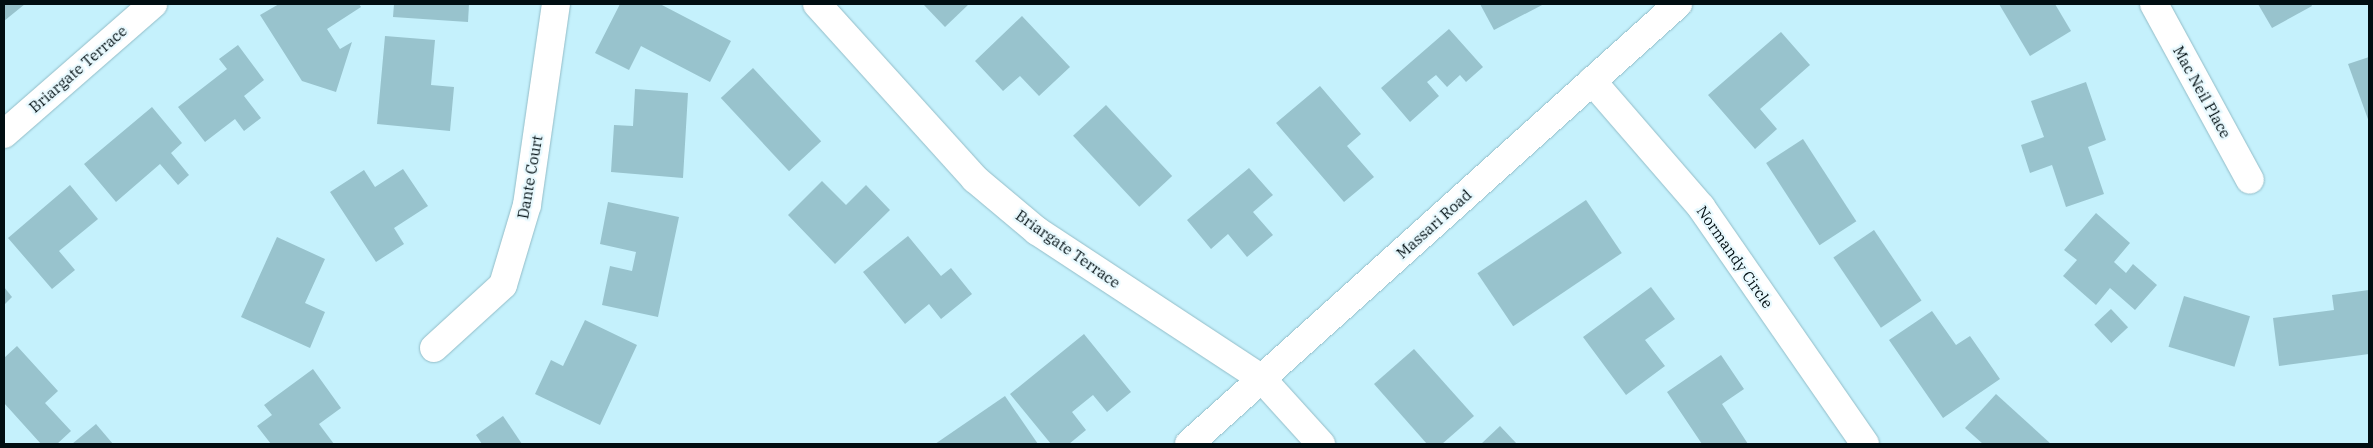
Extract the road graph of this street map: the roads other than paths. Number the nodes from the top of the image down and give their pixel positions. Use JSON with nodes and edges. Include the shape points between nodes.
{"nodes":[{"id":1,"x":153,"y":4,"type":"edge"},
{"id":2,"x":556,"y":4,"type":"edge"},
{"id":3,"x":817,"y":4,"type":"edge"},
{"id":4,"x":1678,"y":4,"type":"edge"},
{"id":5,"x":2154,"y":4,"type":"edge"},
{"id":6,"x":1592,"y":81,"type":"junction"},
{"id":7,"x":4,"y":134,"type":"edge"},
{"id":8,"x":2250,"y":180,"type":"dead end"},
{"id":9,"x":434,"y":348,"type":"dead end"},
{"id":10,"x":1262,"y":379,"type":"junction"},
{"id":11,"x":1189,"y":444,"type":"edge"},
{"id":12,"x":1321,"y":444,"type":"edge"},
{"id":13,"x":1864,"y":444,"type":"edge"}],
"edges":[{"from":1,"to":7,"type":"street","name":"Briargate Terrace"},
{"from":2,"to":9,"type":"street","name":"Dante Court","via":[[527,205],[504,285]]},
{"from":3,"to":10,"type":"street","name":"Briargate Terrace","via":[[974,179],[1037,231]]},
{"from":4,"to":6,"type":"street","name":"Massari Road"},
{"from":5,"to":8,"type":"street","name":"Mac Neil Place"},
{"from":6,"to":10,"type":"street","name":"Massari Road"},
{"from":6,"to":13,"type":"street","name":"Normandy Circle","via":[[1701,207]]},
{"from":10,"to":11,"type":"street","name":"Massari Road"},
{"from":10,"to":12,"type":"street","name":"Briargate Terrace"}]}
